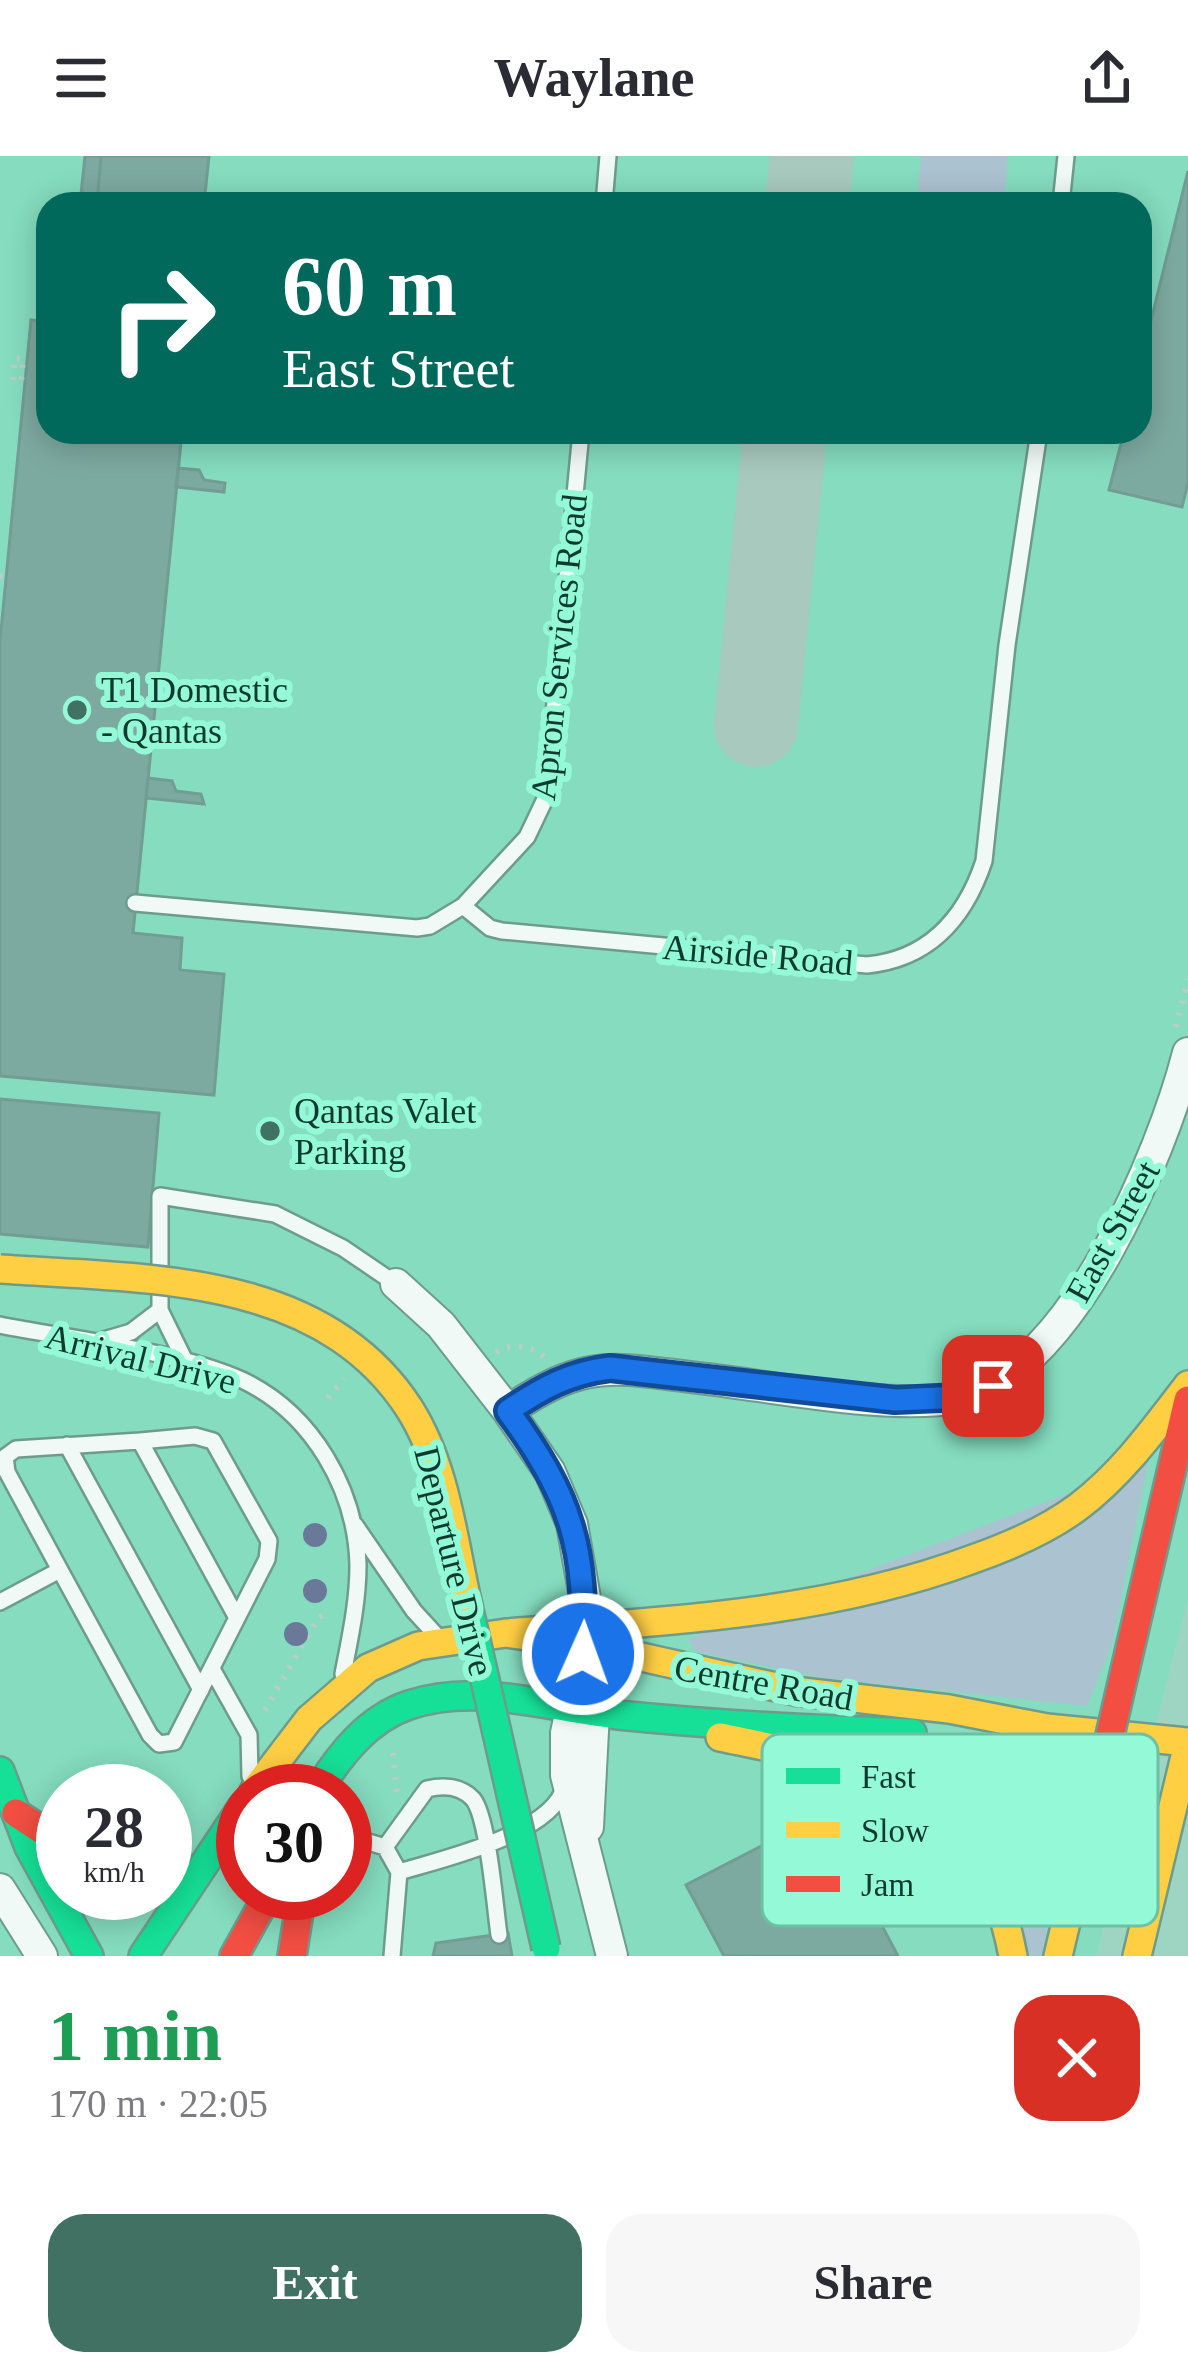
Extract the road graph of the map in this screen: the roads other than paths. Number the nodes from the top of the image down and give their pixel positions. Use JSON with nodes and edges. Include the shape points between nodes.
{"nodes":[{"id":1,"x":608,"y":156,"type":"edge"},
{"id":2,"x":1066,"y":156,"type":"edge"},
{"id":3,"x":605,"y":192,"type":"edge"},
{"id":4,"x":1062,"y":192,"type":"edge"},
{"id":5,"x":580,"y":444,"type":"edge"},
{"id":6,"x":1037,"y":444,"type":"edge"},
{"id":7,"x":135,"y":903,"type":"dead end"},
{"id":8,"x":463,"y":905,"type":"junction"},
{"id":9,"x":1181,"y":1043,"type":"edge"},
{"id":10,"x":0,"y":1269,"type":"edge"},
{"id":11,"x":396,"y":1284,"type":"joint"},
{"id":12,"x":160,"y":1310,"type":"junction"},
{"id":13,"x":0,"y":1324,"type":"edge"},
{"id":14,"x":95,"y":1343,"type":"junction"},
{"id":15,"x":186,"y":1363,"type":"junction"},
{"id":16,"x":1188,"y":1385,"type":"edge"},
{"id":17,"x":1188,"y":1400,"type":"edge"},
{"id":18,"x":508,"y":1411,"type":"junction"},
{"id":19,"x":140,"y":1441,"type":"junction"},
{"id":20,"x":68,"y":1445,"type":"junction"},
{"id":21,"x":353,"y":1522,"type":"junction"},
{"id":22,"x":60,"y":1570,"type":"junction"},
{"id":23,"x":0,"y":1603,"type":"edge"},
{"id":24,"x":237,"y":1618,"type":"junction"},
{"id":25,"x":442,"y":1641,"type":"junction"},
{"id":26,"x":584,"y":1641,"type":"junction"},
{"id":27,"x":212,"y":1669,"type":"junction"},
{"id":28,"x":340,"y":1689,"type":"junction"},
{"id":29,"x":201,"y":1690,"type":"junction"},
{"id":30,"x":593,"y":1711,"type":"junction"},
{"id":31,"x":1047,"y":1728,"type":"junction"},
{"id":32,"x":1103,"y":1734,"type":"edge"},
{"id":33,"x":1110,"y":1734,"type":"edge"},
{"id":34,"x":1158,"y":1740,"type":"edge"},
{"id":35,"x":1188,"y":1743,"type":"edge"},
{"id":36,"x":762,"y":1747,"type":"edge"},
{"id":37,"x":252,"y":1764,"type":"edge"},
{"id":38,"x":273,"y":1764,"type":"edge"},
{"id":39,"x":322,"y":1764,"type":"edge"},
{"id":40,"x":338,"y":1764,"type":"edge"},
{"id":41,"x":0,"y":1771,"type":"edge"},
{"id":42,"x":566,"y":1775,"type":"junction"},
{"id":43,"x":16,"y":1813,"type":"junction"},
{"id":44,"x":36,"y":1826,"type":"edge"},
{"id":45,"x":372,"y":1843,"type":"edge"},
{"id":46,"x":486,"y":1846,"type":"junction"},
{"id":47,"x":385,"y":1847,"type":"junction"},
{"id":48,"x":216,"y":1848,"type":"edge"},
{"id":49,"x":587,"y":1855,"type":"junction"},
{"id":50,"x":1158,"y":1866,"type":"edge"},
{"id":51,"x":399,"y":1872,"type":"junction"},
{"id":52,"x":199,"y":1875,"type":"junction"},
{"id":53,"x":192,"y":1878,"type":"edge"},
{"id":54,"x":0,"y":1888,"type":"edge"},
{"id":55,"x":254,"y":1920,"type":"edge"},
{"id":56,"x":298,"y":1920,"type":"edge"},
{"id":57,"x":1008,"y":1926,"type":"edge"},
{"id":58,"x":1065,"y":1926,"type":"edge"},
{"id":59,"x":1144,"y":1926,"type":"edge"},
{"id":60,"x":499,"y":1934,"type":"dead end"},
{"id":61,"x":547,"y":1953,"type":"edge"},
{"id":62,"x":42,"y":1956,"type":"edge"},
{"id":63,"x":89,"y":1956,"type":"edge"},
{"id":64,"x":143,"y":1956,"type":"edge"},
{"id":65,"x":234,"y":1956,"type":"edge"},
{"id":66,"x":292,"y":1956,"type":"edge"},
{"id":67,"x":392,"y":1956,"type":"edge"},
{"id":68,"x":612,"y":1956,"type":"edge"},
{"id":69,"x":1013,"y":1956,"type":"edge"},
{"id":70,"x":1058,"y":1956,"type":"edge"},
{"id":71,"x":1137,"y":1956,"type":"edge"}],
"edges":[{"from":1,"to":3,"type":"lane"},
{"from":2,"to":4,"type":"lane"},
{"from":5,"to":8,"type":"lane","name":"Apron Services Road","via":[[546,797],[527,838]]},
{"from":6,"to":8,"type":"lane","name":"Airside Road","via":[[988,842],[977,883],[934,942],[867,965],[502,932]]},
{"from":7,"to":8,"type":"lane","via":[[417,928]]},
{"from":9,"to":18,"type":"street","name":"East Street","via":[[1160,1143],[1098,1265],[1041,1347],[993,1386],[962,1397],[895,1400],[610,1368],[559,1379]]},
{"from":10,"to":61,"type":"main road","name":"Departure Drive","bridge":true,"via":[[284,1304],[347,1339],[390,1379],[417,1418],[440,1478]]},
{"from":11,"to":12,"type":"lane","name":"Arrival Drive","via":[[275,1214],[160,1196]]},
{"from":11,"to":18,"type":"street","via":[[441,1325]]},
{"from":12,"to":14,"type":"lane","via":[[131,1332]]},
{"from":12,"to":15,"type":"lane"},
{"from":13,"to":14,"type":"lane","name":"Arrival Drive"},
{"from":14,"to":15,"type":"lane","name":"Arrival Drive"},
{"from":15,"to":21,"type":"lane","name":"Arrival Drive","via":[[246,1382],[300,1425],[336,1472]]},
{"from":16,"to":26,"type":"main road","via":[[1093,1495],[1039,1533],[949,1571],[830,1601]]},
{"from":17,"to":33,"type":"main road","bridge":true},
{"from":18,"to":26,"type":"street","via":[[550,1472],[572,1524],[583,1570]]},
{"from":19,"to":20,"type":"lane"},
{"from":19,"to":24,"type":"lane"},
{"from":19,"to":24,"type":"lane","via":[[213,1442],[257,1516],[269,1551]]},
{"from":20,"to":22,"type":"lane","via":[[16,1449],[4,1463]]},
{"from":20,"to":29,"type":"lane"},
{"from":21,"to":25,"type":"lane","name":"Arrival Drive"},
{"from":21,"to":28,"type":"lane","name":"Arrival Drive","via":[[357,1583]]},
{"from":22,"to":23,"type":"lane"},
{"from":22,"to":29,"type":"lane","via":[[153,1740],[174,1742]]},
{"from":24,"to":27,"type":"lane"},
{"from":25,"to":26,"type":"main road","via":[[506,1633]]},
{"from":25,"to":28,"type":"main road","via":[[385,1659]]},
{"from":26,"to":30,"type":"street"},
{"from":26,"to":31,"type":"main road","name":"Centre Road","via":[[751,1683]]},
{"from":27,"to":29,"type":"lane"},
{"from":27,"to":37,"type":"lane","via":[[249,1735]]},
{"from":28,"to":38,"type":"main road"},
{"from":28,"to":39,"type":"main road","name":"Arrival Drive"},
{"from":30,"to":31,"type":"main road","name":"Centre Road","via":[[894,1732]]},
{"from":30,"to":36,"type":"main road"},
{"from":30,"to":40,"type":"main road","name":"Centre Road","via":[[467,1695],[408,1705],[363,1732]]},
{"from":30,"to":42,"type":"street"},
{"from":30,"to":49,"type":"street"},
{"from":31,"to":32,"type":"main road","name":"Centre Road"},
{"from":34,"to":35,"type":"main road","name":"Centre Road"},
{"from":35,"to":50,"type":"main road"},
{"from":41,"to":43,"type":"main road"},
{"from":42,"to":46,"type":"lane","via":[[553,1809]]},
{"from":42,"to":49,"type":"street"},
{"from":43,"to":44,"type":"main road"},
{"from":43,"to":63,"type":"main road"},
{"from":45,"to":47,"type":"lane"},
{"from":46,"to":47,"type":"lane","via":[[477,1805],[461,1790],[437,1786]]},
{"from":46,"to":51,"type":"lane"},
{"from":46,"to":60,"type":"lane"},
{"from":47,"to":51,"type":"lane"},
{"from":48,"to":52,"type":"main road"},
{"from":49,"to":68,"type":"street"},
{"from":51,"to":67,"type":"lane"},
{"from":52,"to":53,"type":"main road"},
{"from":52,"to":64,"type":"main road"},
{"from":54,"to":62,"type":"street"},
{"from":55,"to":65,"type":"main road"},
{"from":56,"to":66,"type":"main road"},
{"from":57,"to":69,"type":"main road"},
{"from":58,"to":70,"type":"main road","bridge":true},
{"from":59,"to":71,"type":"main road"}]}
